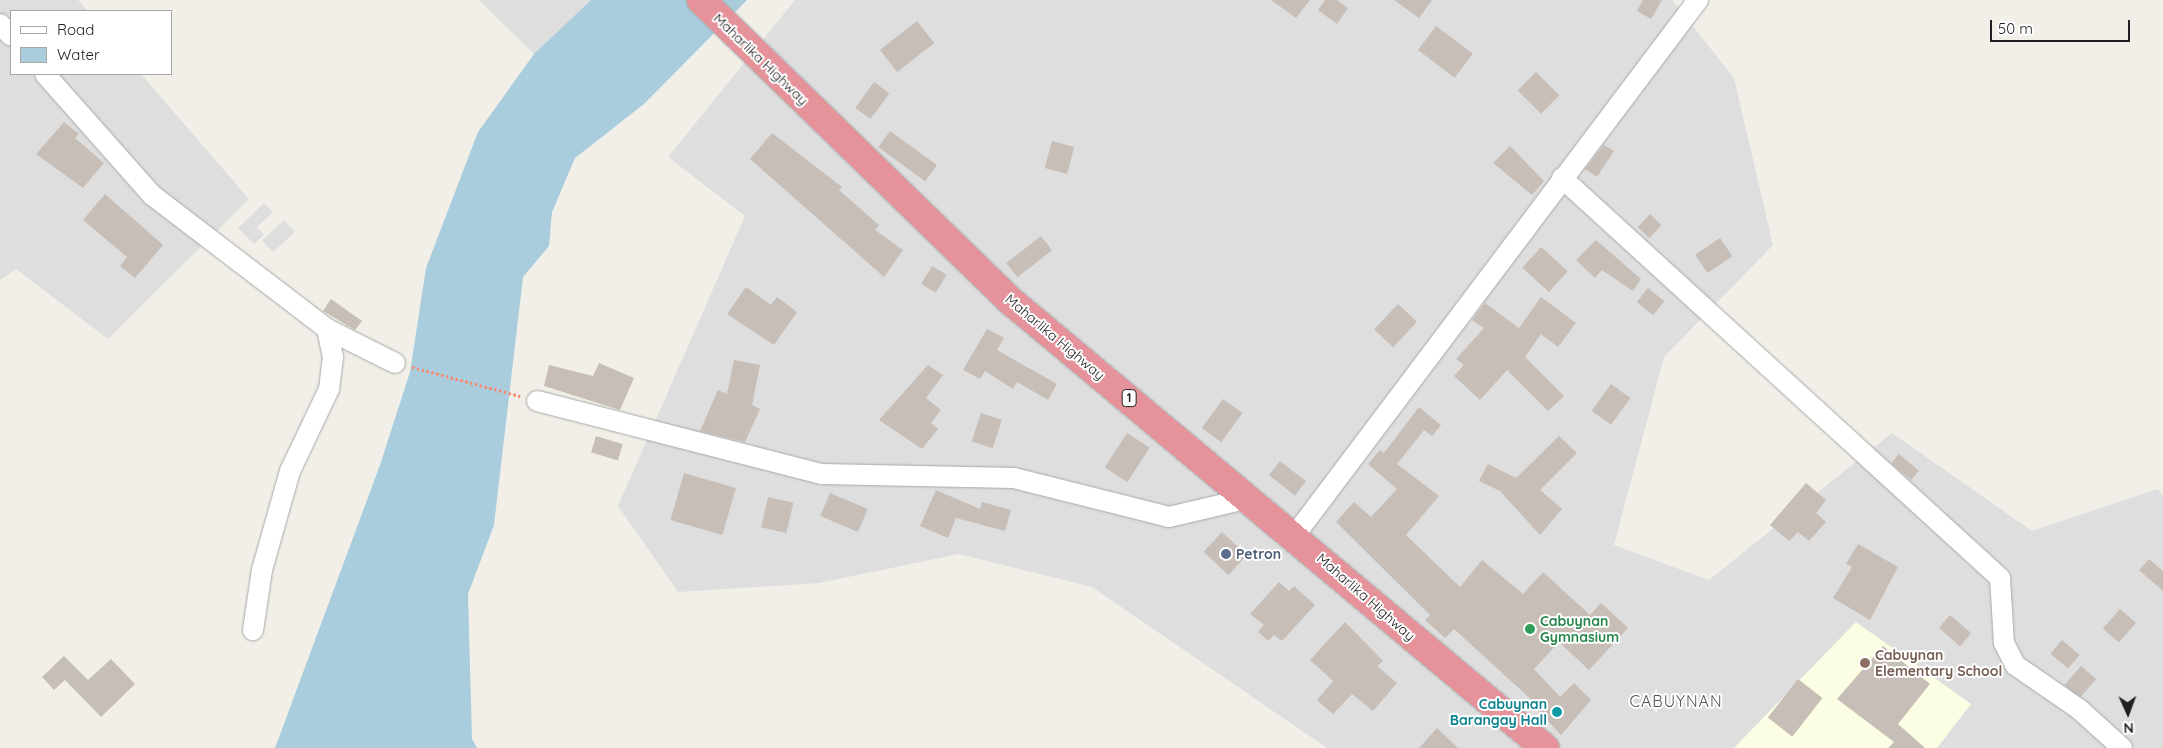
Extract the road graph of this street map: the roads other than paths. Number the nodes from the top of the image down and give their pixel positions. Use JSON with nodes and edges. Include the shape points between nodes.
{"nodes":[{"id":1,"x":701,"y":0,"type":"edge"},
{"id":2,"x":1698,"y":0,"type":"edge"},
{"id":3,"x":0,"y":24,"type":"edge"},
{"id":4,"x":10,"y":35,"type":"edge"},
{"id":5,"x":45,"y":75,"type":"edge"},
{"id":6,"x":1562,"y":178,"type":"junction"},
{"id":7,"x":327,"y":329,"type":"junction"},
{"id":8,"x":395,"y":363,"type":"road end"},
{"id":9,"x":537,"y":401,"type":"road end"},
{"id":10,"x":1250,"y":498,"type":"junction"},
{"id":11,"x":1295,"y":535,"type":"junction"},
{"id":12,"x":253,"y":630,"type":"dead end"},
{"id":13,"x":1545,"y":748,"type":"edge"},
{"id":14,"x":2122,"y":748,"type":"edge"}],
"edges":[{"from":1,"to":10,"type":"highway","name":"Maharlika Highway","number":"1","via":[[1012,302]]},
{"from":2,"to":6,"type":"street"},
{"from":3,"to":4,"type":"street"},
{"from":5,"to":7,"type":"street","via":[[152,194]]},
{"from":6,"to":11,"type":"street"},
{"from":6,"to":14,"type":"street","via":[[2000,578],[2004,644],[2015,665],[2079,708]]},
{"from":7,"to":8,"type":"street"},
{"from":7,"to":12,"type":"street","via":[[333,357],[329,389],[290,471],[262,570]]},
{"from":9,"to":10,"type":"street","via":[[822,474],[1014,478],[1168,517]]},
{"from":10,"to":11,"type":"highway","name":"Maharlika Highway","number":"1"},
{"from":11,"to":13,"type":"highway","name":"Maharlika Highway","number":"1"}]}
